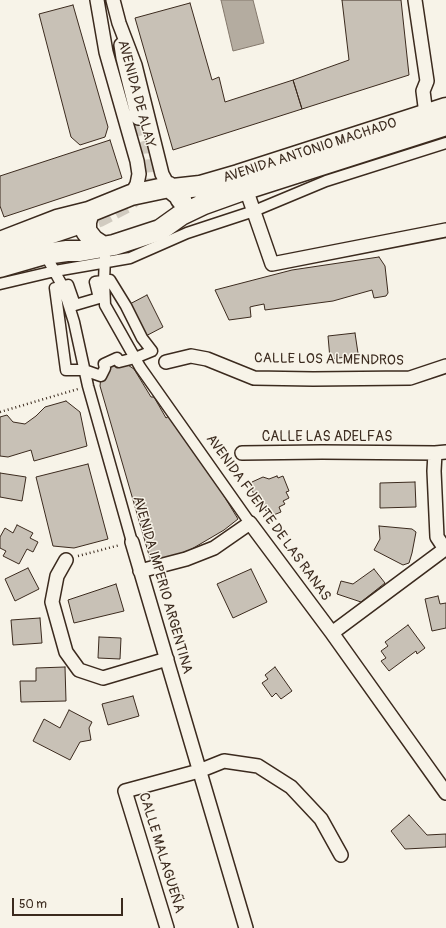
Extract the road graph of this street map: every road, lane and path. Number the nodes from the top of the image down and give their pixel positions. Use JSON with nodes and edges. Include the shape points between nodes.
{"nodes":[{"id":1,"x":97,"y":0,"type":"edge"},
{"id":2,"x":113,"y":0,"type":"edge"},
{"id":3,"x":415,"y":0,"type":"edge"},
{"id":4,"x":120,"y":23,"type":"junction"},
{"id":5,"x":446,"y":108,"type":"edge"},
{"id":6,"x":426,"y":114,"type":"junction"},
{"id":7,"x":138,"y":118,"type":"tunnel mouth"},
{"id":8,"x":446,"y":125,"type":"edge"},
{"id":9,"x":446,"y":143,"type":"edge"},
{"id":10,"x":171,"y":188,"type":"junction"},
{"id":11,"x":246,"y":189,"type":"junction"},
{"id":12,"x":131,"y":195,"type":"junction"},
{"id":13,"x":254,"y":211,"type":"junction"},
{"id":14,"x":89,"y":212,"type":"junction"},
{"id":15,"x":180,"y":215,"type":"junction"},
{"id":16,"x":74,"y":229,"type":"tunnel mouth"},
{"id":17,"x":446,"y":230,"type":"edge"},
{"id":18,"x":0,"y":242,"type":"edge"},
{"id":19,"x":104,"y":252,"type":"junction"},
{"id":20,"x":0,"y":254,"type":"edge"},
{"id":21,"x":45,"y":254,"type":"junction"},
{"id":22,"x":0,"y":267,"type":"edge"},
{"id":23,"x":54,"y":272,"type":"junction"},
{"id":24,"x":104,"y":281,"type":"junction"},
{"id":25,"x":0,"y":284,"type":"edge"},
{"id":26,"x":63,"y":287,"type":"junction"},
{"id":27,"x":135,"y":358,"type":"junction"},
{"id":28,"x":166,"y":362,"type":"dead end"},
{"id":29,"x":446,"y":366,"type":"edge"},
{"id":30,"x":84,"y":370,"type":"junction"},
{"id":31,"x":88,"y":386,"type":"junction"},
{"id":32,"x":0,"y":412,"type":"edge"},
{"id":33,"x":242,"y":453,"type":"dead end"},
{"id":34,"x":441,"y":453,"type":"edge"},
{"id":35,"x":250,"y":523,"type":"junction"},
{"id":36,"x":132,"y":542,"type":"joint"},
{"id":37,"x":109,"y":548,"type":"dead end"},
{"id":38,"x":446,"y":550,"type":"edge"},
{"id":39,"x":66,"y":560,"type":"joint"},
{"id":40,"x":140,"y":571,"type":"junction"},
{"id":41,"x":332,"y":633,"type":"junction"},
{"id":42,"x":167,"y":659,"type":"junction"},
{"id":43,"x":199,"y":771,"type":"junction"},
{"id":44,"x":446,"y":793,"type":"edge"},
{"id":45,"x":341,"y":855,"type":"dead end"},
{"id":46,"x":167,"y":928,"type":"edge"},
{"id":47,"x":246,"y":928,"type":"edge"}],
"edges":[{"from":1,"to":12,"type":"street","name":"AVENIDA DE ALAY","via":[[106,52],[138,161],[140,174]]},
{"from":2,"to":4,"type":"street","name":"AVENIDA DE ALAY"},
{"from":3,"to":6,"type":"street","via":[[427,82],[423,91]]},
{"from":4,"to":7,"type":"street","via":[[123,58]]},
{"from":4,"to":10,"type":"street","name":"AVENIDA DE ALAY","via":[[135,66],[162,174]]},
{"from":5,"to":6,"type":"main road","name":"AVENIDA ANTONIO MACHADO"},
{"from":6,"to":10,"type":"main road","name":"AVENIDA ANTONIO MACHADO","via":[[238,175],[200,186]]},
{"from":8,"to":11,"type":"main road","name":"AVENIDA ANTONIO MACHADO"},
{"from":9,"to":13,"type":"street","via":[[326,181]]},
{"from":10,"to":12,"type":"main road","name":"AVENIDA ANTONIO MACHADO"},
{"from":10,"to":15,"type":"main road","via":[[179,195],[182,204]]},
{"from":11,"to":13,"type":"street"},
{"from":11,"to":15,"type":"main road","name":"AVENIDA ANTONIO MACHADO"},
{"from":12,"to":14,"type":"main road","name":"AVENIDA ANTONIO MACHADO"},
{"from":13,"to":17,"type":"street","via":[[272,264]]},
{"from":13,"to":19,"type":"street","via":[[187,233],[130,258]]},
{"from":14,"to":18,"type":"main road","via":[[57,220]]},
{"from":14,"to":19,"type":"main road","via":[[86,231]]},
{"from":15,"to":19,"type":"main road","name":"AVENIDA ANTONIO MACHADO","via":[[160,230],[114,245]]},
{"from":16,"to":20,"type":"street"},
{"from":19,"to":21,"type":"main road","via":[[80,250]]},
{"from":19,"to":23,"type":"street"},
{"from":19,"to":24,"type":"street","name":"AVENIDA FUENTE DE LAS RANAS"},
{"from":21,"to":22,"type":"main road"},
{"from":21,"to":23,"type":"street","name":"AVENIDA IMPERIO ARGENTINA"},
{"from":23,"to":25,"type":"street"},
{"from":23,"to":26,"type":"street","name":"AVENIDA IMPERIO ARGENTINA"},
{"from":24,"to":26,"type":"street","via":[[95,282],[99,298],[75,305],[68,285]]},
{"from":24,"to":27,"type":"street","name":"AVENIDA FUENTE DE LAS RANAS","via":[[105,305]]},
{"from":24,"to":27,"type":"street","via":[[110,280],[152,351]]},
{"from":26,"to":30,"type":"street","name":"AVENIDA IMPERIO ARGENTINA","via":[[74,322]]},
{"from":26,"to":30,"type":"street","via":[[55,288],[66,370]]},
{"from":27,"to":30,"type":"street","via":[[119,362],[117,358],[104,364],[105,368],[100,376]]},
{"from":27,"to":35,"type":"street","name":"AVENIDA FUENTE DE LAS RANAS"},
{"from":28,"to":29,"type":"street","name":"CALLE LOS ALMENDROS","via":[[191,356],[207,359],[254,378],[313,379],[410,378]]},
{"from":30,"to":31,"type":"street","name":"AVENIDA IMPERIO ARGENTINA"},
{"from":31,"to":32,"type":"path"},
{"from":31,"to":36,"type":"street","name":"AVENIDA IMPERIO ARGENTINA"},
{"from":33,"to":34,"type":"street","name":"CALLE LAS ADELFAS"},
{"from":34,"to":38,"type":"street","via":[[434,471],[437,537]]},
{"from":35,"to":40,"type":"street","via":[[214,548],[186,559]]},
{"from":35,"to":41,"type":"street","name":"AVENIDA FUENTE DE LAS RANAS"},
{"from":36,"to":40,"type":"street","name":"AVENIDA IMPERIO ARGENTINA"},
{"from":37,"to":39,"type":"path"},
{"from":38,"to":41,"type":"street"},
{"from":39,"to":42,"type":"street","via":[[57,576],[52,602],[66,652],[79,670],[103,678]]},
{"from":40,"to":42,"type":"street","name":"AVENIDA IMPERIO ARGENTINA"},
{"from":41,"to":44,"type":"street","name":"AVENIDA FUENTE DE LAS RANAS"},
{"from":42,"to":43,"type":"street","name":"AVENIDA IMPERIO ARGENTINA"},
{"from":43,"to":45,"type":"street","via":[[224,760],[258,766],[296,792],[321,819]]},
{"from":43,"to":46,"type":"street","name":"CALLE MALAGUEÑA","via":[[125,791]]},
{"from":43,"to":47,"type":"street","name":"AVENIDA IMPERIO ARGENTINA"}]}
